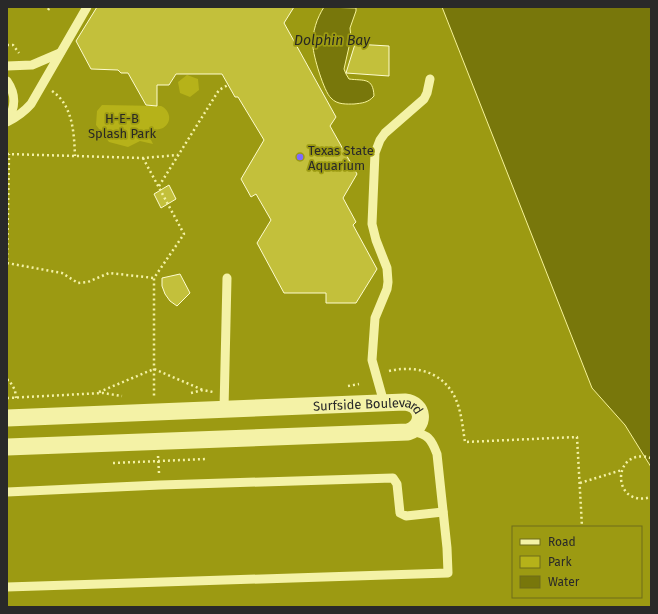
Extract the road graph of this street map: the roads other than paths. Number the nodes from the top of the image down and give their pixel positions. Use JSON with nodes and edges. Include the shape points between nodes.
{"nodes":[{"id":1,"x":87,"y":7,"type":"edge"},
{"id":2,"x":60,"y":53,"type":"junction"},
{"id":3,"x":7,"y":66,"type":"edge"},
{"id":4,"x":430,"y":79,"type":"dead end"},
{"id":5,"x":7,"y":81,"type":"edge"},
{"id":6,"x":7,"y":121,"type":"edge"},
{"id":7,"x":227,"y":278,"type":"dead end"},
{"id":8,"x":384,"y":403,"type":"junction"},
{"id":9,"x":224,"y":409,"type":"junction"},
{"id":10,"x":7,"y":418,"type":"edge"},
{"id":11,"x":412,"y":431,"type":"junction"},
{"id":12,"x":7,"y":447,"type":"edge"},
{"id":13,"x":7,"y":492,"type":"edge"},
{"id":14,"x":443,"y":512,"type":"junction"},
{"id":15,"x":7,"y":587,"type":"edge"}],
"edges":[{"from":1,"to":2,"type":"lane"},
{"from":2,"to":3,"type":"lane","via":[[32,65]]},
{"from":2,"to":6,"type":"lane","via":[[31,104],[17,117]]},
{"from":4,"to":8,"type":"lane","via":[[424,99],[385,133],[375,153],[372,224],[387,268],[388,282],[375,318],[372,360]]},
{"from":5,"to":6,"type":"lane","via":[[14,96],[14,106]]},
{"from":7,"to":9,"type":"lane"},
{"from":8,"to":9,"type":"street","name":"Surfside Boulevard"},
{"from":8,"to":11,"type":"street","name":"Surfside Boulevard","via":[[405,402],[414,405],[420,413],[420,418],[417,428]]},
{"from":9,"to":10,"type":"street","name":"Surfside Boulevard"},
{"from":11,"to":12,"type":"street","name":"Surfside Boulevard"},
{"from":11,"to":14,"type":"lane","via":[[424,434],[432,441],[438,454]]},
{"from":13,"to":14,"type":"lane","via":[[393,478],[397,484],[400,513],[406,516]]},
{"from":14,"to":15,"type":"lane","via":[[448,573]]}]}
